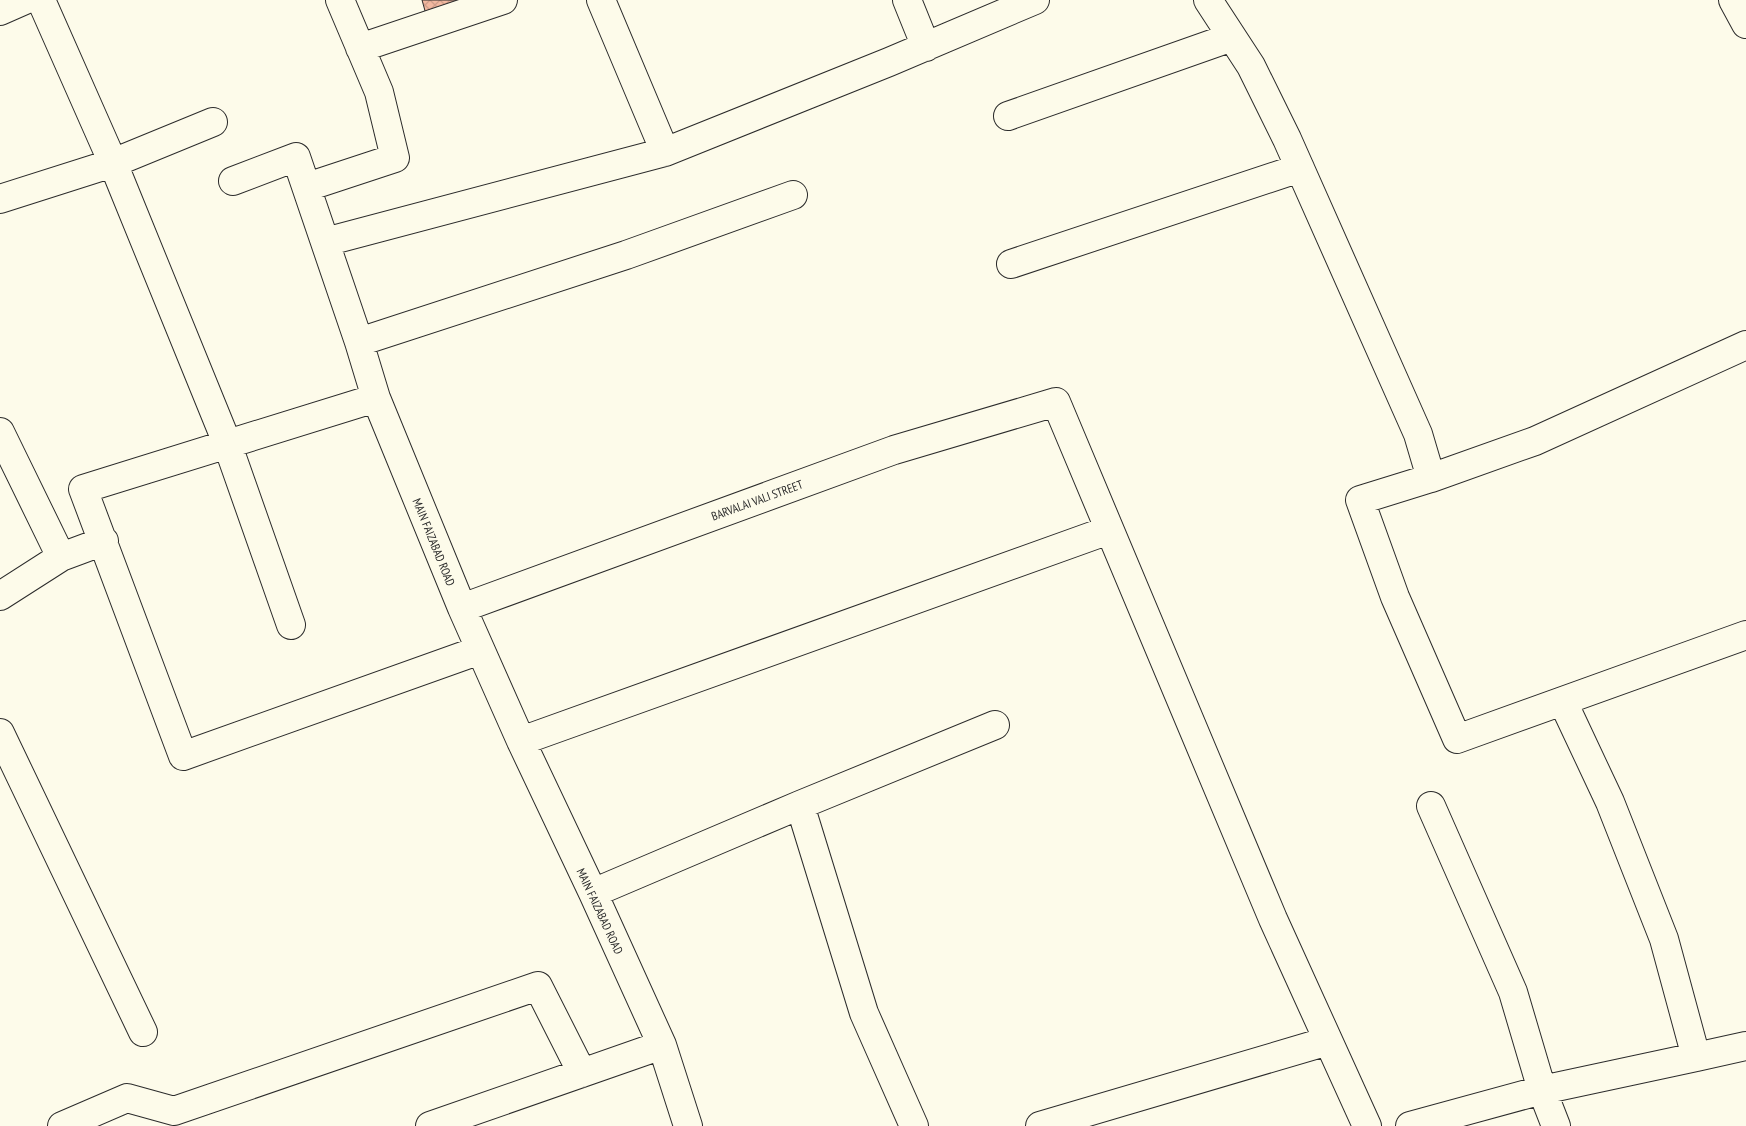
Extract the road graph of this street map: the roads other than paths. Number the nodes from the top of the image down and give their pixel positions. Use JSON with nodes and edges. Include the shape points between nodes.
{"nodes":[{"id":1,"x":25,"y":0,"type":"edge"},
{"id":2,"x":41,"y":0,"type":"edge"},
{"id":3,"x":340,"y":0,"type":"edge"},
{"id":4,"x":503,"y":0,"type":"edge"},
{"id":5,"x":601,"y":0,"type":"edge"},
{"id":6,"x":907,"y":0,"type":"edge"},
{"id":7,"x":1035,"y":0,"type":"edge"},
{"id":8,"x":1208,"y":0,"type":"edge"},
{"id":9,"x":1733,"y":0,"type":"edge"},
{"id":10,"x":0,"y":11,"type":"edge"},
{"id":11,"x":1746,"y":24,"type":"edge"},
{"id":12,"x":1232,"y":36,"type":"junction"},
{"id":13,"x":926,"y":47,"type":"junction"},
{"id":14,"x":360,"y":48,"type":"junction"},
{"id":15,"x":1008,"y":116,"type":"dead end"},
{"id":16,"x":213,"y":122,"type":"dead end"},
{"id":17,"x":666,"y":152,"type":"junction"},
{"id":18,"x":113,"y":163,"type":"junction"},
{"id":19,"x":1300,"y":168,"type":"junction"},
{"id":20,"x":233,"y":181,"type":"dead end"},
{"id":21,"x":307,"y":187,"type":"junction"},
{"id":22,"x":794,"y":195,"type":"dead end"},
{"id":23,"x":0,"y":199,"type":"edge"},
{"id":24,"x":326,"y":242,"type":"junction"},
{"id":25,"x":1010,"y":264,"type":"dead end"},
{"id":26,"x":359,"y":342,"type":"junction"},
{"id":27,"x":1746,"y":345,"type":"edge"},
{"id":28,"x":376,"y":398,"type":"junction"},
{"id":29,"x":0,"y":432,"type":"edge"},
{"id":30,"x":227,"y":443,"type":"junction"},
{"id":31,"x":1431,"y":478,"type":"junction"},
{"id":32,"x":1110,"y":530,"type":"junction"},
{"id":33,"x":104,"y":542,"type":"junction"},
{"id":34,"x":61,"y":557,"type":"junction"},
{"id":35,"x":0,"y":596,"type":"edge"},
{"id":36,"x":462,"y":608,"type":"junction"},
{"id":37,"x":291,"y":625,"type":"dead end"},
{"id":38,"x":1746,"y":635,"type":"edge"},
{"id":39,"x":480,"y":650,"type":"junction"},
{"id":40,"x":1563,"y":702,"type":"junction"},
{"id":41,"x":995,"y":725,"type":"dead end"},
{"id":42,"x":0,"y":733,"type":"edge"},
{"id":43,"x":521,"y":741,"type":"junction"},
{"id":44,"x":800,"y":805,"type":"junction"},
{"id":45,"x":1430,"y":806,"type":"dead end"},
{"id":46,"x":593,"y":894,"type":"junction"},
{"id":47,"x":143,"y":1032,"type":"dead end"},
{"id":48,"x":1328,"y":1041,"type":"junction"},
{"id":49,"x":662,"y":1045,"type":"junction"},
{"id":50,"x":1746,"y":1046,"type":"edge"},
{"id":51,"x":1696,"y":1057,"type":"junction"},
{"id":52,"x":582,"y":1073,"type":"junction"},
{"id":53,"x":1542,"y":1090,"type":"junction"},
{"id":54,"x":62,"y":1126,"type":"edge"},
{"id":55,"x":430,"y":1126,"type":"edge"},
{"id":56,"x":688,"y":1126,"type":"edge"},
{"id":57,"x":914,"y":1126,"type":"edge"},
{"id":58,"x":1040,"y":1126,"type":"edge"},
{"id":59,"x":1367,"y":1126,"type":"edge"},
{"id":60,"x":1410,"y":1126,"type":"edge"},
{"id":61,"x":1556,"y":1126,"type":"edge"}],
"edges":[{"from":1,"to":10,"type":"street"},
{"from":2,"to":18,"type":"street"},
{"from":3,"to":14,"type":"street"},
{"from":4,"to":14,"type":"street"},
{"from":5,"to":17,"type":"street"},
{"from":6,"to":13,"type":"street"},
{"from":7,"to":13,"type":"street"},
{"from":8,"to":12,"type":"street"},
{"from":9,"to":11,"type":"street"},
{"from":12,"to":15,"type":"street"},
{"from":12,"to":19,"type":"street","via":[[1251,66]]},
{"from":13,"to":17,"type":"street"},
{"from":14,"to":21,"type":"street","via":[[379,92],[395,158]]},
{"from":16,"to":18,"type":"street"},
{"from":17,"to":24,"type":"street"},
{"from":18,"to":23,"type":"street"},
{"from":18,"to":30,"type":"street"},
{"from":19,"to":25,"type":"street"},
{"from":19,"to":31,"type":"street","via":[[1418,434]]},
{"from":20,"to":21,"type":"street","name":"MAIN FAIZABAD ROAD","via":[[296,157]]},
{"from":21,"to":24,"type":"street","name":"MAIN FAIZABAD ROAD"},
{"from":22,"to":26,"type":"street","via":[[626,255]]},
{"from":24,"to":26,"type":"street","name":"MAIN FAIZABAD ROAD"},
{"from":26,"to":28,"type":"street","name":"MAIN FAIZABAD ROAD"},
{"from":27,"to":31,"type":"street","via":[[1535,441]]},
{"from":28,"to":30,"type":"street"},
{"from":28,"to":36,"type":"street","name":"MAIN FAIZABAD ROAD"},
{"from":29,"to":34,"type":"street"},
{"from":30,"to":33,"type":"street","via":[[83,489]]},
{"from":30,"to":37,"type":"street"},
{"from":31,"to":40,"type":"street","via":[[1360,500],[1395,597],[1456,739]]},
{"from":32,"to":36,"type":"street","name":"BARVALAI VALI STREET","via":[[1056,402],[894,450]]},
{"from":32,"to":43,"type":"street"},
{"from":32,"to":48,"type":"street","via":[[1273,920]]},
{"from":33,"to":34,"type":"street"},
{"from":33,"to":39,"type":"street","via":[[183,756]]},
{"from":34,"to":35,"type":"street"},
{"from":36,"to":39,"type":"street","name":"MAIN FAIZABAD ROAD"},
{"from":38,"to":40,"type":"street"},
{"from":39,"to":43,"type":"street","name":"MAIN FAIZABAD ROAD"},
{"from":40,"to":51,"type":"street","via":[[1610,802],[1664,939]]},
{"from":41,"to":44,"type":"street"},
{"from":42,"to":47,"type":"street"},
{"from":43,"to":46,"type":"street","name":"MAIN FAIZABAD ROAD"},
{"from":44,"to":46,"type":"street"},
{"from":44,"to":57,"type":"street","via":[[864,1013]]},
{"from":45,"to":53,"type":"street","via":[[1513,992]]},
{"from":46,"to":49,"type":"street","name":"MAIN FAIZABAD ROAD"},
{"from":48,"to":58,"type":"street"},
{"from":48,"to":59,"type":"street"},
{"from":49,"to":52,"type":"street"},
{"from":49,"to":56,"type":"street","name":"MAIN FAIZABAD ROAD"},
{"from":50,"to":51,"type":"street"},
{"from":51,"to":53,"type":"street"},
{"from":52,"to":54,"type":"street","via":[[538,986],[174,1111],[126,1098]]},
{"from":52,"to":55,"type":"street"},
{"from":53,"to":60,"type":"street"},
{"from":53,"to":61,"type":"street"}]}
